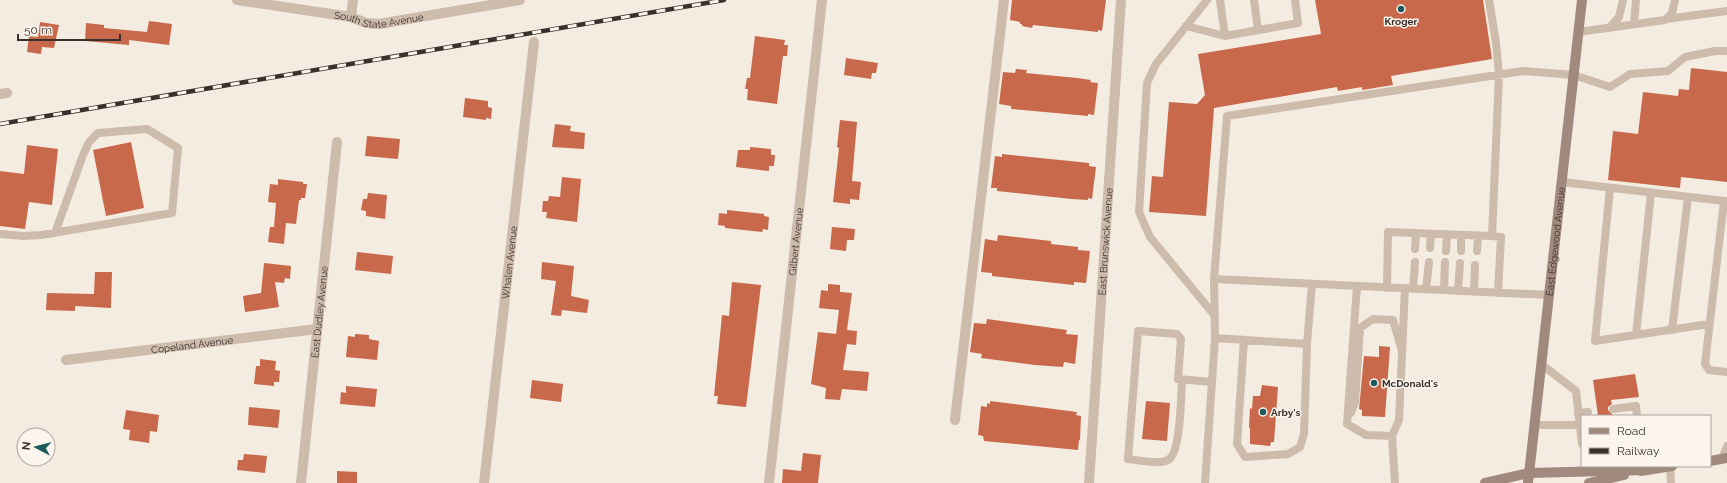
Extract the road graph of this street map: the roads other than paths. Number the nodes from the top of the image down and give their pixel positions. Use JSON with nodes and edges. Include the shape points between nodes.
{"nodes":[{"id":1,"x":237,"y":0,"type":"edge"},
{"id":2,"x":352,"y":0,"type":"edge"},
{"id":3,"x":520,"y":0,"type":"edge"},
{"id":4,"x":822,"y":0,"type":"edge"},
{"id":5,"x":1004,"y":0,"type":"edge"},
{"id":6,"x":1121,"y":0,"type":"edge"},
{"id":7,"x":1207,"y":0,"type":"edge"},
{"id":8,"x":1220,"y":0,"type":"edge"},
{"id":9,"x":1254,"y":0,"type":"edge"},
{"id":10,"x":1295,"y":0,"type":"edge"},
{"id":11,"x":1489,"y":0,"type":"edge"},
{"id":12,"x":1582,"y":0,"type":"edge"},
{"id":13,"x":1623,"y":0,"type":"edge"},
{"id":14,"x":1636,"y":0,"type":"edge"},
{"id":15,"x":1675,"y":0,"type":"edge"},
{"id":16,"x":1727,"y":11,"type":"edge"},
{"id":17,"x":351,"y":17,"type":"junction"},
{"id":18,"x":1665,"y":20,"type":"junction"},
{"id":19,"x":1634,"y":24,"type":"junction"},
{"id":20,"x":1186,"y":26,"type":"junction"},
{"id":21,"x":1609,"y":28,"type":"junction"},
{"id":22,"x":1258,"y":30,"type":"junction"},
{"id":23,"x":1578,"y":32,"type":"junction"},
{"id":24,"x":1225,"y":36,"type":"junction"},
{"id":25,"x":534,"y":42,"type":"dead end"},
{"id":26,"x":1727,"y":51,"type":"edge"},
{"id":27,"x":1499,"y":75,"type":"junction"},
{"id":28,"x":1574,"y":75,"type":"junction"},
{"id":29,"x":338,"y":142,"type":"dead end"},
{"id":30,"x":1562,"y":182,"type":"junction"},
{"id":31,"x":1610,"y":188,"type":"junction"},
{"id":32,"x":1651,"y":193,"type":"junction"},
{"id":33,"x":1688,"y":197,"type":"junction"},
{"id":34,"x":1725,"y":201,"type":"edge"},
{"id":35,"x":55,"y":233,"type":"junction"},
{"id":36,"x":1416,"y":233,"type":"junction"},
{"id":37,"x":0,"y":234,"type":"edge"},
{"id":38,"x":1432,"y":234,"type":"junction"},
{"id":39,"x":1447,"y":235,"type":"junction"},
{"id":40,"x":1461,"y":235,"type":"junction"},
{"id":41,"x":1478,"y":236,"type":"junction"},
{"id":42,"x":1492,"y":236,"type":"junction"},
{"id":43,"x":1430,"y":248,"type":"dead end"},
{"id":44,"x":1415,"y":249,"type":"dead end"},
{"id":45,"x":1446,"y":251,"type":"dead end"},
{"id":46,"x":1460,"y":251,"type":"dead end"},
{"id":47,"x":1477,"y":251,"type":"dead end"},
{"id":48,"x":1415,"y":262,"type":"dead end"},
{"id":49,"x":1429,"y":262,"type":"dead end"},
{"id":50,"x":1445,"y":262,"type":"dead end"},
{"id":51,"x":1460,"y":263,"type":"dead end"},
{"id":52,"x":1476,"y":265,"type":"dead end"},
{"id":53,"x":1214,"y":279,"type":"junction"},
{"id":54,"x":1312,"y":284,"type":"junction"},
{"id":55,"x":1357,"y":286,"type":"junction"},
{"id":56,"x":1387,"y":288,"type":"junction"},
{"id":57,"x":1409,"y":289,"type":"junction"},
{"id":58,"x":1426,"y":289,"type":"junction"},
{"id":59,"x":1444,"y":290,"type":"junction"},
{"id":60,"x":1458,"y":291,"type":"junction"},
{"id":61,"x":1474,"y":292,"type":"junction"},
{"id":62,"x":1498,"y":293,"type":"junction"},
{"id":63,"x":1549,"y":295,"type":"junction"},
{"id":64,"x":1215,"y":316,"type":"junction"},
{"id":65,"x":1710,"y":324,"type":"junction"},
{"id":66,"x":317,"y":329,"type":"junction"},
{"id":67,"x":1672,"y":330,"type":"junction"},
{"id":68,"x":1636,"y":335,"type":"junction"},
{"id":69,"x":1215,"y":338,"type":"junction"},
{"id":70,"x":1244,"y":340,"type":"junction"},
{"id":71,"x":1307,"y":344,"type":"junction"},
{"id":72,"x":1402,"y":351,"type":"junction"},
{"id":73,"x":66,"y":360,"type":"dead end"},
{"id":74,"x":1542,"y":364,"type":"junction"},
{"id":75,"x":1727,"y":372,"type":"edge"},
{"id":76,"x":1182,"y":380,"type":"junction"},
{"id":77,"x":1212,"y":382,"type":"junction"},
{"id":78,"x":1613,"y":409,"type":"dead end"},
{"id":79,"x":1588,"y":412,"type":"dead end"},
{"id":80,"x":1578,"y":413,"type":"junction"},
{"id":81,"x":1638,"y":415,"type":"edge"},
{"id":82,"x":955,"y":420,"type":"dead end"},
{"id":83,"x":1347,"y":424,"type":"junction"},
{"id":84,"x":1535,"y":425,"type":"junction"},
{"id":85,"x":1581,"y":425,"type":"edge"},
{"id":86,"x":1392,"y":436,"type":"junction"},
{"id":87,"x":1727,"y":446,"type":"edge"},
{"id":88,"x":1724,"y":459,"type":"edge"},
{"id":89,"x":1711,"y":461,"type":"edge"},
{"id":90,"x":1658,"y":467,"type":"edge"},
{"id":91,"x":1671,"y":467,"type":"edge"},
{"id":92,"x":1646,"y":468,"type":"edge"},
{"id":93,"x":1585,"y":469,"type":"edge"},
{"id":94,"x":1529,"y":478,"type":"edge"},
{"id":95,"x":301,"y":483,"type":"edge"},
{"id":96,"x":484,"y":483,"type":"edge"},
{"id":97,"x":770,"y":483,"type":"edge"},
{"id":98,"x":1089,"y":483,"type":"edge"},
{"id":99,"x":1205,"y":483,"type":"edge"},
{"id":100,"x":1395,"y":483,"type":"edge"},
{"id":101,"x":1485,"y":483,"type":"edge"},
{"id":102,"x":1589,"y":483,"type":"edge"},
{"id":103,"x":1671,"y":483,"type":"edge"}],
"edges":[{"from":1,"to":17,"type":"street","name":"South State Avenue"},
{"from":2,"to":17,"type":"street"},
{"from":3,"to":17,"type":"street","name":"South State Avenue","via":[[379,24],[366,23]]},
{"from":4,"to":97,"type":"street","name":"Gilbert Avenue"},
{"from":5,"to":82,"type":"street"},
{"from":6,"to":98,"type":"street","name":"East Brunswick Avenue"},
{"from":7,"to":20,"type":"lane"},
{"from":8,"to":24,"type":"lane"},
{"from":9,"to":22,"type":"lane"},
{"from":10,"to":22,"type":"lane","via":[[1298,23]]},
{"from":11,"to":27,"type":"lane"},
{"from":12,"to":23,"type":"main road","name":"East Edgewood Avenue"},
{"from":13,"to":21,"type":"lane","via":[[1619,17]]},
{"from":14,"to":19,"type":"lane"},
{"from":15,"to":18,"type":"lane","via":[[1672,13]]},
{"from":16,"to":18,"type":"lane"},
{"from":18,"to":19,"type":"lane"},
{"from":19,"to":21,"type":"lane"},
{"from":20,"to":24,"type":"lane"},
{"from":20,"to":64,"type":"lane","via":[[1156,64],[1147,82],[1139,212],[1150,237]]},
{"from":21,"to":23,"type":"lane"},
{"from":22,"to":24,"type":"lane"},
{"from":23,"to":28,"type":"main road","name":"East Edgewood Avenue"},
{"from":25,"to":96,"type":"street","name":"Whalen Avenue"},
{"from":26,"to":28,"type":"lane","via":[[1685,57],[1668,71],[1630,74],[1610,87]]},
{"from":27,"to":28,"type":"lane","via":[[1523,71]]},
{"from":27,"to":42,"type":"lane"},
{"from":27,"to":53,"type":"lane","via":[[1227,116]]},
{"from":28,"to":30,"type":"main road","name":"East Edgewood Avenue"},
{"from":29,"to":66,"type":"street","name":"East Dudley Avenue"},
{"from":30,"to":31,"type":"lane"},
{"from":30,"to":63,"type":"main road","name":"East Edgewood Avenue"},
{"from":31,"to":32,"type":"lane"},
{"from":31,"to":68,"type":"lane","via":[[1595,341]]},
{"from":32,"to":33,"type":"lane"},
{"from":32,"to":68,"type":"lane"},
{"from":33,"to":34,"type":"lane"},
{"from":33,"to":67,"type":"lane"},
{"from":34,"to":65,"type":"lane"},
{"from":35,"to":35,"type":"lane","via":[[172,213],[178,148],[147,128],[98,133],[89,142],[83,155]]},
{"from":35,"to":37,"type":"lane","via":[[23,236]]},
{"from":36,"to":38,"type":"lane"},
{"from":36,"to":44,"type":"lane"},
{"from":36,"to":56,"type":"lane","via":[[1388,232]]},
{"from":38,"to":39,"type":"lane"},
{"from":38,"to":43,"type":"lane"},
{"from":39,"to":40,"type":"lane"},
{"from":39,"to":45,"type":"lane"},
{"from":40,"to":41,"type":"lane"},
{"from":40,"to":46,"type":"lane"},
{"from":41,"to":42,"type":"lane"},
{"from":41,"to":47,"type":"lane"},
{"from":42,"to":62,"type":"lane","via":[[1501,237]]},
{"from":48,"to":57,"type":"lane"},
{"from":49,"to":58,"type":"lane"},
{"from":50,"to":59,"type":"lane"},
{"from":51,"to":60,"type":"lane"},
{"from":52,"to":61,"type":"lane"},
{"from":53,"to":54,"type":"lane"},
{"from":53,"to":64,"type":"lane"},
{"from":54,"to":55,"type":"lane"},
{"from":54,"to":71,"type":"lane"},
{"from":55,"to":56,"type":"lane"},
{"from":55,"to":83,"type":"lane"},
{"from":56,"to":57,"type":"lane"},
{"from":57,"to":58,"type":"lane"},
{"from":57,"to":72,"type":"lane"},
{"from":58,"to":59,"type":"lane"},
{"from":59,"to":60,"type":"lane"},
{"from":60,"to":61,"type":"lane"},
{"from":61,"to":62,"type":"lane"},
{"from":62,"to":63,"type":"lane"},
{"from":63,"to":74,"type":"main road","name":"East Edgewood Avenue"},
{"from":64,"to":69,"type":"lane"},
{"from":65,"to":67,"type":"lane"},
{"from":65,"to":75,"type":"lane","via":[[1706,368]]},
{"from":66,"to":73,"type":"street","name":"Copeland Avenue"},
{"from":66,"to":95,"type":"street","name":"East Dudley Avenue"},
{"from":67,"to":68,"type":"lane"},
{"from":69,"to":70,"type":"lane"},
{"from":69,"to":77,"type":"lane"},
{"from":70,"to":71,"type":"lane"},
{"from":70,"to":71,"type":"lane","via":[[1237,444],[1245,458],[1288,454],[1300,447],[1304,434]]},
{"from":72,"to":83,"type":"lane","via":[[1393,320],[1373,319],[1360,328],[1355,402]]},
{"from":72,"to":86,"type":"lane","via":[[1399,420]]},
{"from":74,"to":80,"type":"lane","via":[[1576,391]]},
{"from":74,"to":84,"type":"main road","name":"East Edgewood Avenue"},
{"from":76,"to":76,"type":"lane","via":[[1178,379],[1181,339],[1177,334],[1138,331],[1128,459],[1161,462],[1170,460],[1178,442]]},
{"from":76,"to":77,"type":"lane"},
{"from":77,"to":99,"type":"lane"},
{"from":78,"to":81,"type":"lane","via":[[1636,406]]},
{"from":79,"to":80,"type":"lane"},
{"from":80,"to":85,"type":"lane"},
{"from":83,"to":86,"type":"lane","via":[[1366,434]]},
{"from":84,"to":85,"type":"lane"},
{"from":84,"to":94,"type":"main road","name":"East Edgewood Avenue"},
{"from":86,"to":100,"type":"lane"},
{"from":87,"to":88,"type":"lane"},
{"from":88,"to":89,"type":"main road"},
{"from":90,"to":92,"type":"main road"},
{"from":91,"to":103,"type":"lane"},
{"from":92,"to":93,"type":"main road"},
{"from":92,"to":102,"type":"main road"},
{"from":93,"to":94,"type":"main road"},
{"from":94,"to":101,"type":"main road"}]}
